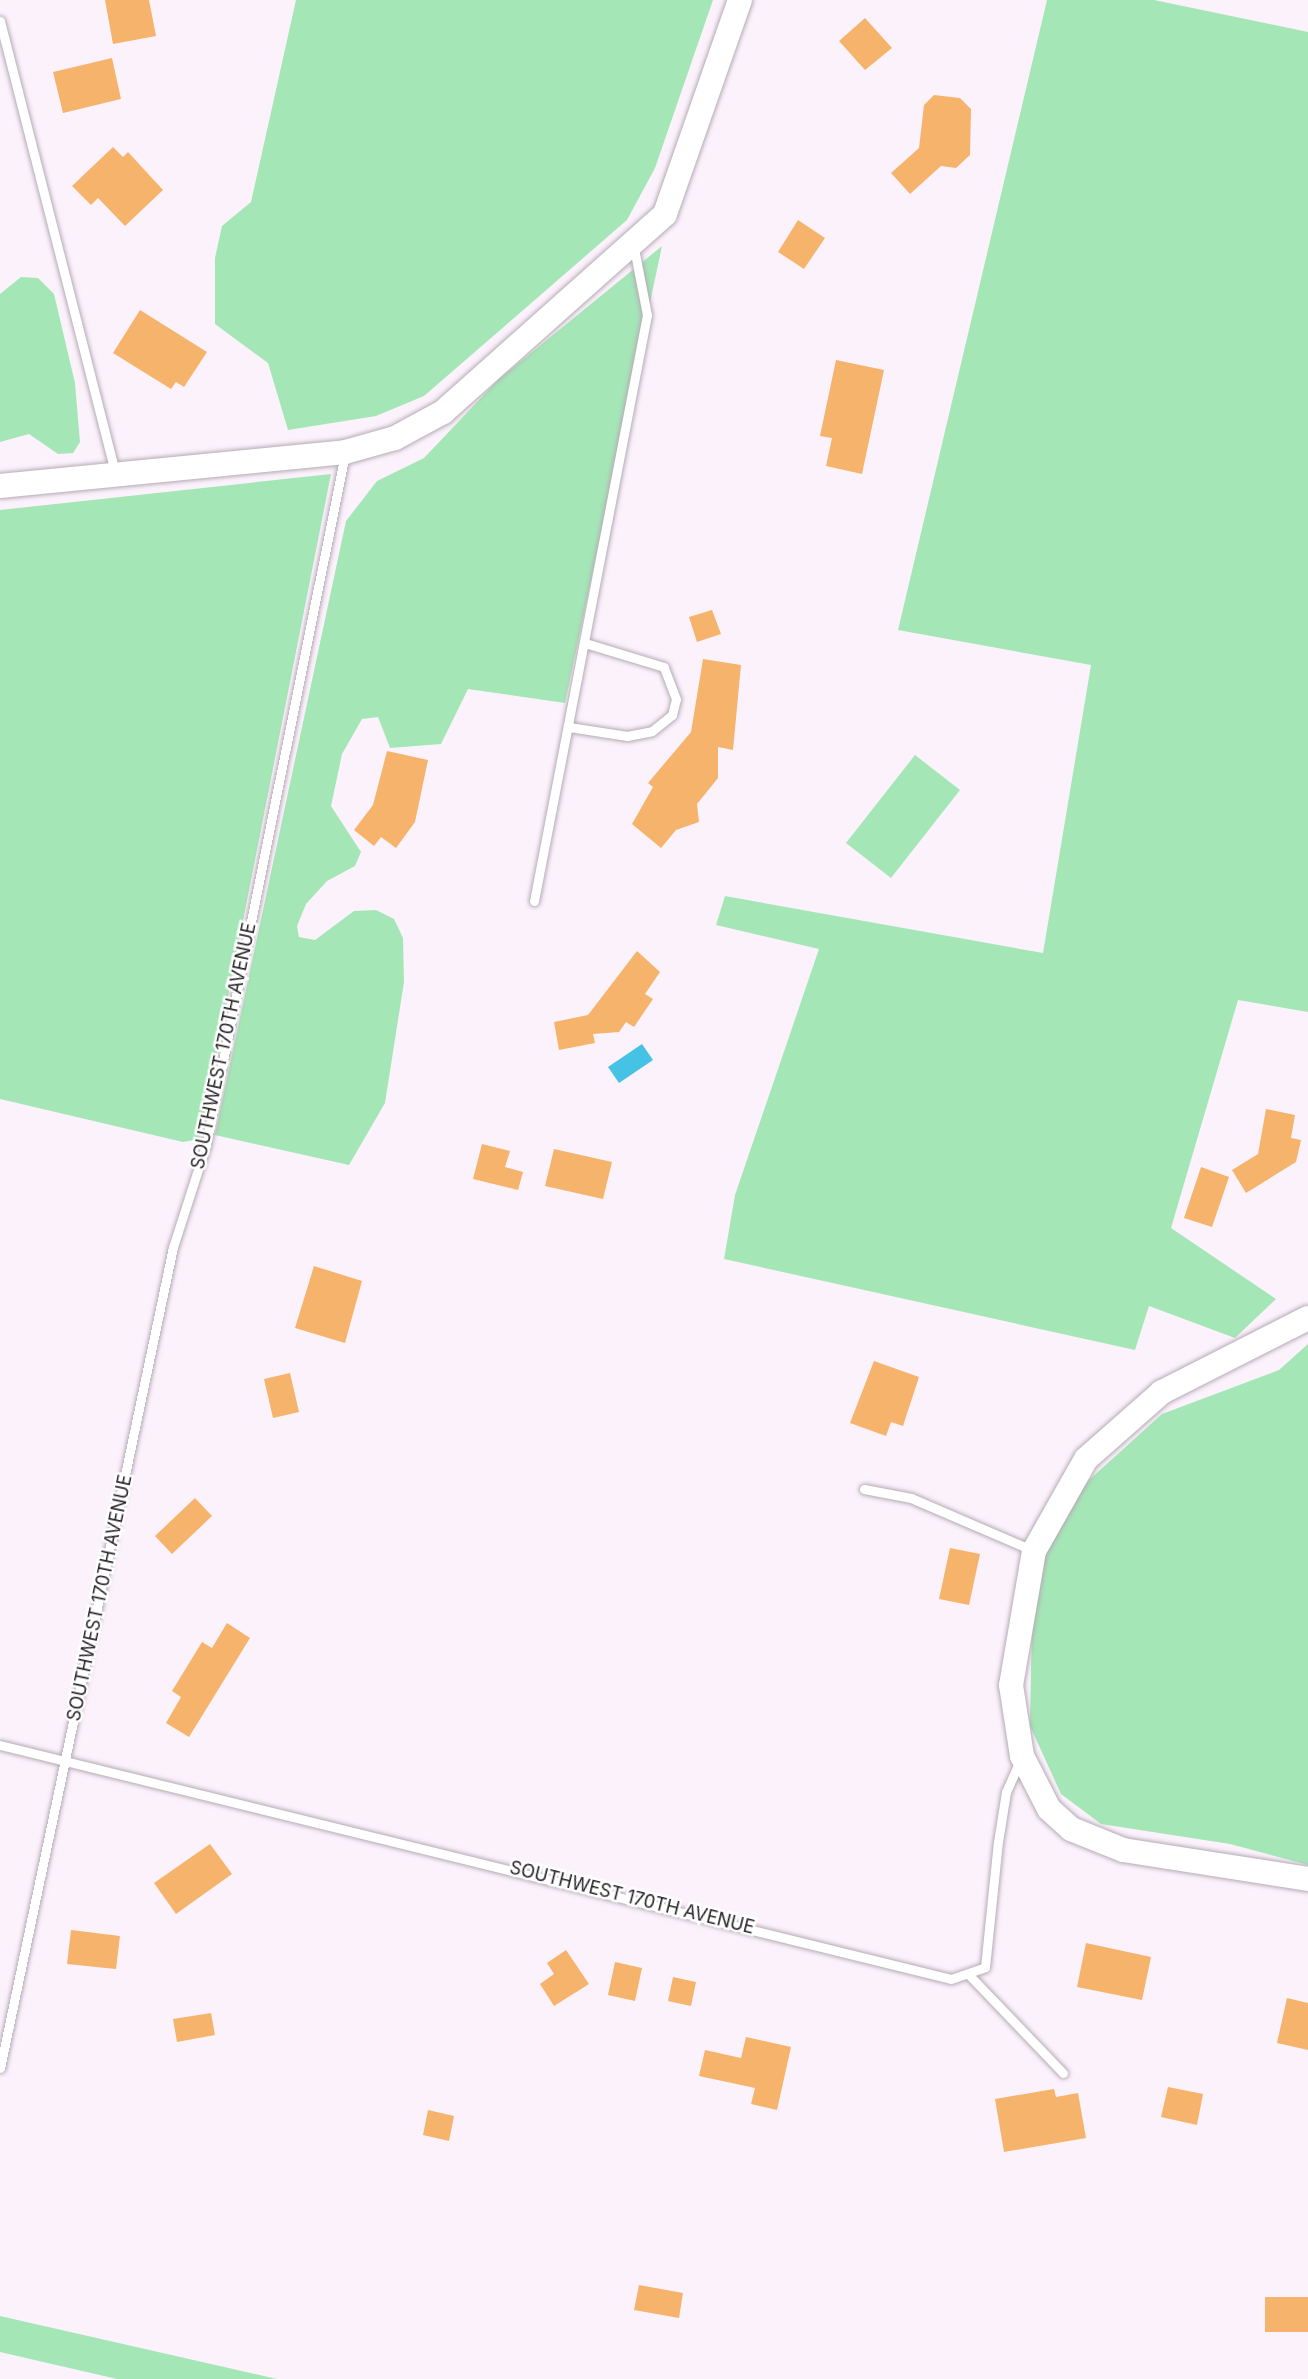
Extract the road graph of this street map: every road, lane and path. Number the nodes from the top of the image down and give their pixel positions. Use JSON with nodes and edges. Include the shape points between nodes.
{"nodes":[{"id":1,"x":740,"y":0,"type":"edge"},
{"id":2,"x":0,"y":21,"type":"edge"},
{"id":3,"x":634,"y":246,"type":"junction"},
{"id":4,"x":345,"y":452,"type":"junction"},
{"id":5,"x":115,"y":474,"type":"junction"},
{"id":6,"x":0,"y":486,"type":"edge"},
{"id":7,"x":585,"y":643,"type":"junction"},
{"id":8,"x":569,"y":727,"type":"junction"},
{"id":9,"x":534,"y":901,"type":"dead end"},
{"id":10,"x":1308,"y":1318,"type":"edge"},
{"id":11,"x":864,"y":1489,"type":"dead end"},
{"id":12,"x":1034,"y":1551,"type":"junction"},
{"id":13,"x":0,"y":1745,"type":"edge"},
{"id":14,"x":1022,"y":1756,"type":"junction"},
{"id":15,"x":66,"y":1759,"type":"junction"},
{"id":16,"x":1308,"y":1880,"type":"edge"},
{"id":17,"x":971,"y":1977,"type":"junction"},
{"id":18,"x":0,"y":2068,"type":"edge"},
{"id":19,"x":1063,"y":2074,"type":"dead end"}],
"edges":[{"from":1,"to":3,"type":"street","via":[[718,52],[678,187],[665,214]]},
{"from":2,"to":5,"type":"lane"},
{"from":3,"to":4,"type":"street","via":[[443,412],[395,438]]},
{"from":3,"to":7,"type":"lane","via":[[647,315]]},
{"from":4,"to":5,"type":"street"},
{"from":4,"to":15,"type":"lane","name":"SOUTHWEST 170TH AVENUE","via":[[206,1145],[173,1247]]},
{"from":5,"to":6,"type":"street"},
{"from":7,"to":8,"type":"lane"},
{"from":7,"to":8,"type":"lane","via":[[664,667],[676,699],[672,715],[652,731],[627,736]]},
{"from":8,"to":9,"type":"lane"},
{"from":10,"to":12,"type":"street","via":[[1132,1413],[1086,1459]]},
{"from":11,"to":12,"type":"lane","via":[[911,1498]]},
{"from":12,"to":14,"type":"street","via":[[1011,1685]]},
{"from":13,"to":15,"type":"lane"},
{"from":14,"to":16,"type":"street","via":[[1049,1809],[1094,1841]]},
{"from":14,"to":17,"type":"lane","via":[[1006,1792],[988,1957]]},
{"from":15,"to":17,"type":"lane","name":"SOUTHWEST 170TH AVENUE","via":[[951,1979]]},
{"from":15,"to":18,"type":"lane","name":"SOUTHWEST 170TH AVENUE"},
{"from":17,"to":19,"type":"lane"}]}
